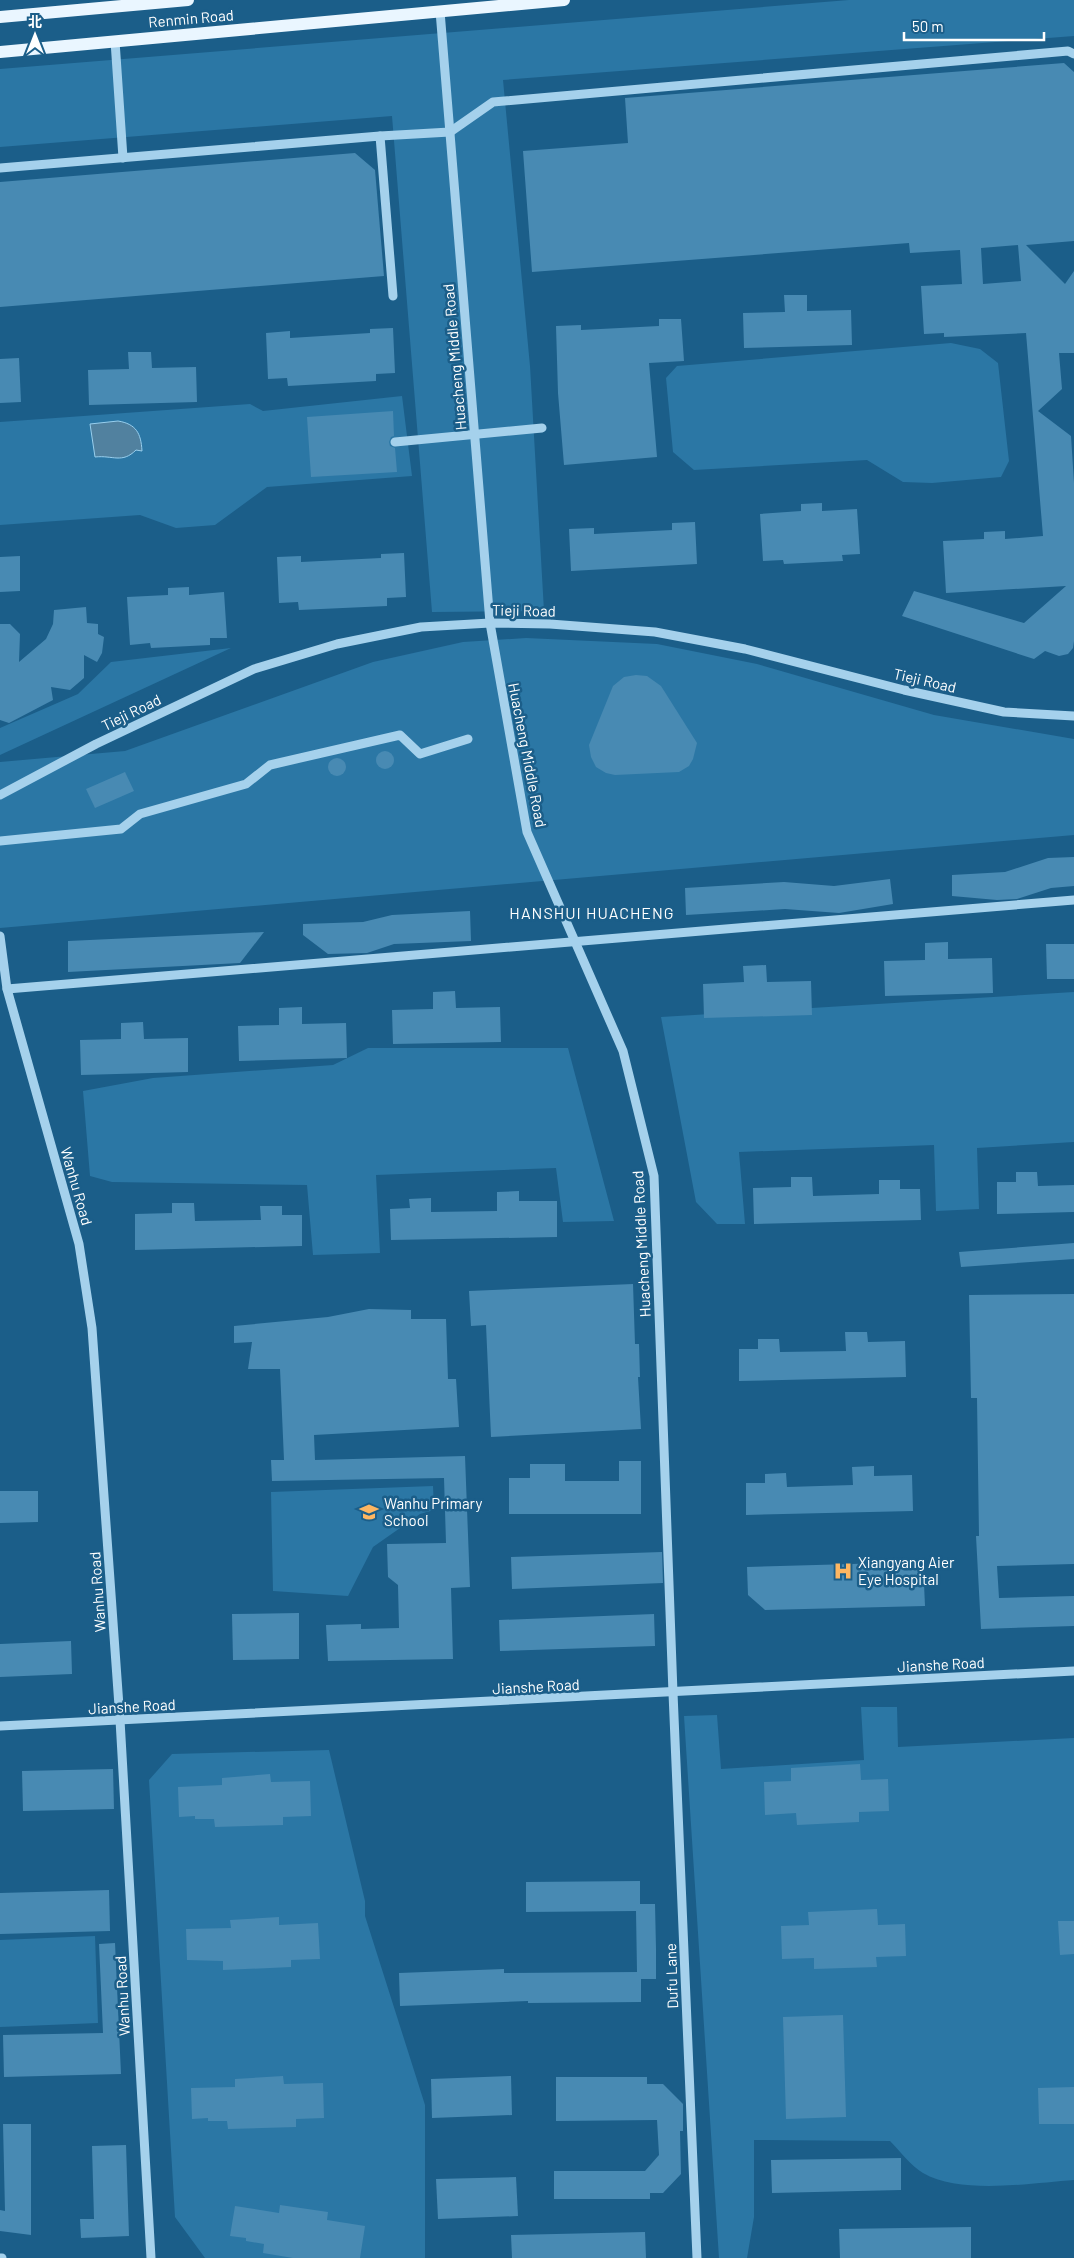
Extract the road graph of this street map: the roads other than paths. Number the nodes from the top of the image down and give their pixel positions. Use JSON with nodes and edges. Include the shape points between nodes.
{"nodes":[{"id":1,"x":188,"y":0,"type":"edge"},
{"id":2,"x":564,"y":0,"type":"edge"},
{"id":3,"x":440,"y":11,"type":"junction"},
{"id":4,"x":0,"y":17,"type":"edge"},
{"id":5,"x":116,"y":41,"type":"junction"},
{"id":6,"x":0,"y":52,"type":"edge"},
{"id":7,"x":1074,"y":54,"type":"edge"},
{"id":8,"x":450,"y":132,"type":"junction"},
{"id":9,"x":380,"y":136,"type":"junction"},
{"id":10,"x":123,"y":158,"type":"junction"},
{"id":11,"x":0,"y":168,"type":"edge"},
{"id":12,"x":393,"y":296,"type":"dead end"},
{"id":13,"x":542,"y":428,"type":"dead end"},
{"id":14,"x":474,"y":435,"type":"junction"},
{"id":15,"x":395,"y":442,"type":"dead end"},
{"id":16,"x":490,"y":623,"type":"junction"},
{"id":17,"x":1074,"y":716,"type":"edge"},
{"id":18,"x":468,"y":739,"type":"dead end"},
{"id":19,"x":0,"y":795,"type":"edge"},
{"id":20,"x":0,"y":841,"type":"edge"},
{"id":21,"x":1074,"y":900,"type":"edge"},
{"id":22,"x":0,"y":936,"type":"edge"},
{"id":23,"x":575,"y":941,"type":"junction"},
{"id":24,"x":7,"y":989,"type":"junction"},
{"id":25,"x":1074,"y":1671,"type":"edge"},
{"id":26,"x":672,"y":1693,"type":"junction"},
{"id":27,"x":120,"y":1720,"type":"junction"},
{"id":28,"x":0,"y":1726,"type":"edge"},
{"id":29,"x":151,"y":2258,"type":"edge"},
{"id":30,"x":697,"y":2258,"type":"edge"}],
"edges":[{"from":1,"to":4,"type":"main road","name":"Renmin Road"},
{"from":2,"to":3,"type":"main road","name":"Renmin Road"},
{"from":3,"to":5,"type":"main road","name":"Renmin Road"},
{"from":3,"to":8,"type":"street","name":"Huacheng Middle Road"},
{"from":5,"to":6,"type":"main road","name":"Renmin Road"},
{"from":5,"to":10,"type":"street"},
{"from":7,"to":8,"type":"street","via":[[1068,51],[493,102]]},
{"from":8,"to":9,"type":"street"},
{"from":8,"to":14,"type":"street","name":"Huacheng Middle Road"},
{"from":9,"to":10,"type":"street"},
{"from":9,"to":12,"type":"street"},
{"from":10,"to":11,"type":"street"},
{"from":13,"to":14,"type":"street"},
{"from":14,"to":15,"type":"street"},
{"from":14,"to":16,"type":"street","name":"Huacheng Middle Road"},
{"from":16,"to":17,"type":"street","name":"Tieji Road","via":[[655,632],[745,649],[1004,712]]},
{"from":16,"to":19,"type":"street","name":"Tieji Road","via":[[421,627],[337,644],[254,669],[96,744]]},
{"from":16,"to":23,"type":"street","name":"Huacheng Middle Road","via":[[527,832]]},
{"from":18,"to":20,"type":"street","via":[[420,754],[400,735],[347,746],[270,765],[246,784],[140,814],[121,829]]},
{"from":21,"to":23,"type":"street"},
{"from":22,"to":24,"type":"street","name":"Wanhu Road"},
{"from":23,"to":24,"type":"street"},
{"from":23,"to":26,"type":"street","name":"Huacheng Middle Road","via":[[623,1051],[654,1176]]},
{"from":24,"to":27,"type":"street","name":"Wanhu Road","via":[[79,1244],[92,1328]]},
{"from":25,"to":26,"type":"street","name":"Jianshe Road"},
{"from":26,"to":27,"type":"street","name":"Jianshe Road"},
{"from":26,"to":30,"type":"street","name":"Dufu Lane"},
{"from":27,"to":28,"type":"street","name":"Jianshe Road"},
{"from":27,"to":29,"type":"street","name":"Wanhu Road"}]}
